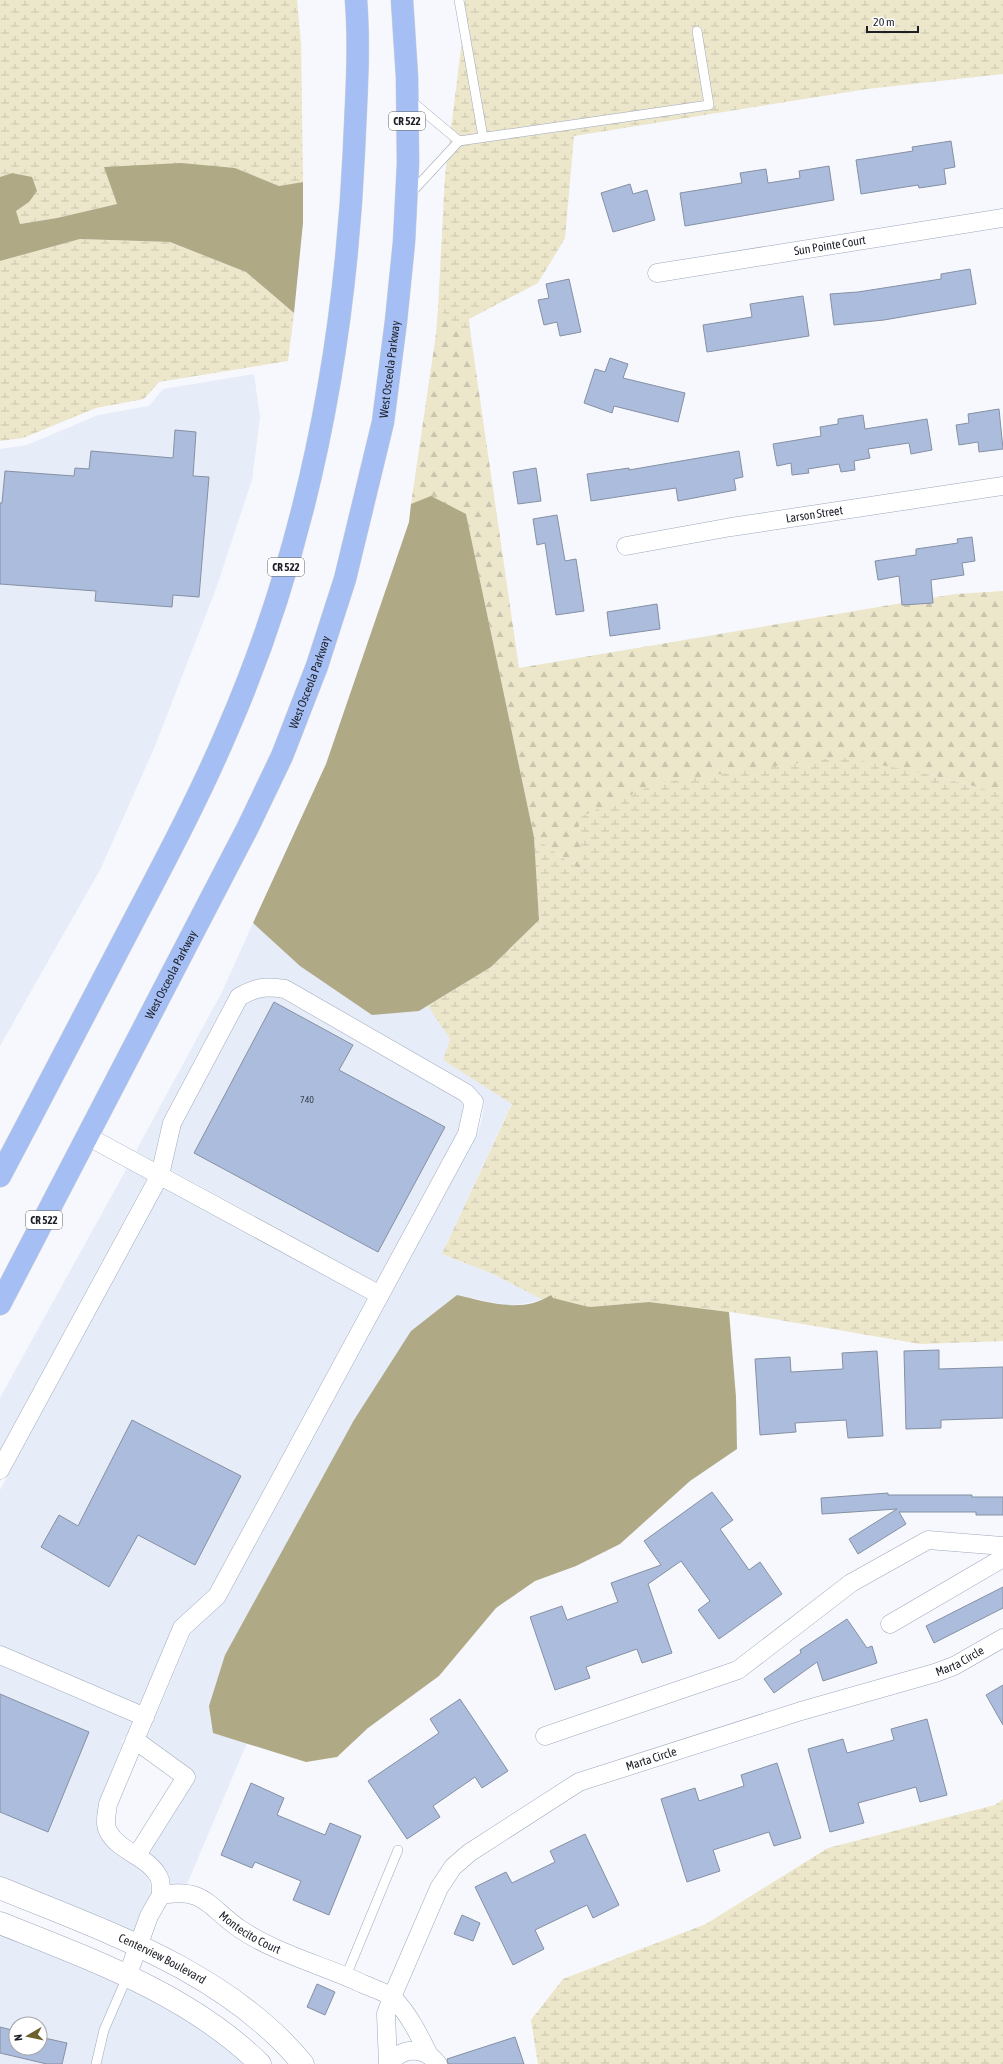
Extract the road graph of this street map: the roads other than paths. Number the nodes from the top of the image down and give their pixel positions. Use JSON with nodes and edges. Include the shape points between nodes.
{"nodes":[{"id":1,"x":356,"y":0,"type":"edge"},
{"id":2,"x":402,"y":0,"type":"edge"},
{"id":3,"x":459,"y":0,"type":"edge"},
{"id":4,"x":697,"y":31,"type":"dead end"},
{"id":5,"x":407,"y":98,"type":"junction"},
{"id":6,"x":483,"y":137,"type":"junction"},
{"id":7,"x":459,"y":141,"type":"junction"},
{"id":8,"x":406,"y":198,"type":"junction"},
{"id":9,"x":1003,"y":218,"type":"edge"},
{"id":10,"x":657,"y":273,"type":"dead end"},
{"id":11,"x":1003,"y":486,"type":"edge"},
{"id":12,"x":626,"y":546,"type":"dead end"},
{"id":13,"x":87,"y":1136,"type":"junction"},
{"id":14,"x":160,"y":1175,"type":"junction"},
{"id":15,"x":0,"y":1176,"type":"edge"},
{"id":16,"x":380,"y":1295,"type":"junction"},
{"id":17,"x":0,"y":1304,"type":"edge"},
{"id":18,"x":0,"y":1470,"type":"edge"},
{"id":19,"x":1003,"y":1546,"type":"edge"},
{"id":20,"x":1003,"y":1558,"type":"edge"},
{"id":21,"x":890,"y":1624,"type":"dead end"},
{"id":22,"x":1003,"y":1638,"type":"edge"},
{"id":23,"x":0,"y":1655,"type":"edge"},
{"id":24,"x":145,"y":1717,"type":"junction"},
{"id":25,"x":545,"y":1736,"type":"dead end"},
{"id":26,"x":135,"y":1740,"type":"junction"},
{"id":27,"x":398,"y":1850,"type":"dead end"},
{"id":28,"x":137,"y":1855,"type":"junction"},
{"id":29,"x":0,"y":1888,"type":"edge"},
{"id":30,"x":161,"y":1895,"type":"junction"},
{"id":31,"x":0,"y":1923,"type":"edge"},
{"id":32,"x":139,"y":1946,"type":"junction"},
{"id":33,"x":346,"y":1976,"type":"junction"},
{"id":34,"x":127,"y":1977,"type":"junction"},
{"id":35,"x":392,"y":1997,"type":"junction"},
{"id":36,"x":433,"y":2059,"type":"edge"},
{"id":37,"x":300,"y":2063,"type":"edge"},
{"id":38,"x":96,"y":2064,"type":"edge"},
{"id":39,"x":260,"y":2064,"type":"edge"},
{"id":40,"x":389,"y":2064,"type":"edge"}],
"edges":[{"from":1,"to":15,"type":"main road","number":"CR 522","via":[[357,82],[353,175],[335,346],[321,431],[304,506],[280,588],[229,728],[190,811]]},
{"from":2,"to":5,"type":"main road","name":"West Osceola Parkway","number":"CR 522"},
{"from":3,"to":6,"type":"lane"},
{"from":4,"to":6,"type":"lane","via":[[709,106]]},
{"from":5,"to":7,"type":"lane"},
{"from":5,"to":8,"type":"main road","name":"West Osceola Parkway","number":"CR 522"},
{"from":6,"to":7,"type":"lane"},
{"from":7,"to":8,"type":"lane"},
{"from":8,"to":13,"type":"main road","name":"West Osceola Parkway","number":"CR 522","via":[[396,321],[383,422],[345,579],[317,666],[282,756],[248,827]]},
{"from":9,"to":10,"type":"street","name":"Sun Pointe Court"},
{"from":11,"to":12,"type":"street","name":"Larson Street","via":[[731,527]]},
{"from":13,"to":14,"type":"street"},
{"from":13,"to":17,"type":"main road","name":"West Osceola Parkway","number":"CR 522"},
{"from":14,"to":16,"type":"street"},
{"from":14,"to":16,"type":"street","via":[[172,1122],[239,997],[253,989],[285,989],[466,1092],[474,1102],[467,1134]]},
{"from":14,"to":18,"type":"street"},
{"from":16,"to":24,"type":"street","via":[[217,1596],[182,1628]]},
{"from":19,"to":25,"type":"street","via":[[928,1540],[851,1583],[738,1670]]},
{"from":20,"to":21,"type":"street"},
{"from":22,"to":35,"type":"street","name":"Marta Circle","via":[[954,1666],[936,1673],[801,1711],[579,1782],[469,1853],[453,1867],[439,1888]]},
{"from":23,"to":24,"type":"street"},
{"from":24,"to":26,"type":"street"},
{"from":26,"to":28,"type":"street","via":[[108,1804],[106,1818],[108,1831],[116,1841]]},
{"from":26,"to":28,"type":"street","via":[[186,1776]]},
{"from":27,"to":33,"type":"lane"},
{"from":28,"to":30,"type":"street","via":[[154,1870],[160,1880]]},
{"from":29,"to":32,"type":"street","name":"Centerview Boulevard"},
{"from":30,"to":32,"type":"street","via":[[149,1916]]},
{"from":30,"to":33,"type":"street","name":"Montecito Court","via":[[190,1893],[207,1902],[241,1929],[280,1950]]},
{"from":31,"to":34,"type":"street"},
{"from":32,"to":34,"type":"street"},
{"from":32,"to":37,"type":"street","name":"Centerview Boulevard","via":[[202,1980],[229,1998],[262,2022]]},
{"from":33,"to":35,"type":"street","name":"Montecito Court"},
{"from":34,"to":38,"type":"lane","via":[[104,2030]]},
{"from":34,"to":39,"type":"street","via":[[201,2017]]},
{"from":35,"to":36,"type":"street","name":"Montecito Court","via":[[414,2026]]},
{"from":35,"to":40,"type":"street","via":[[386,2014]]},
{"from":36,"to":40,"type":"street","via":[[420,2051],[410,2051],[401,2053]]}]}
